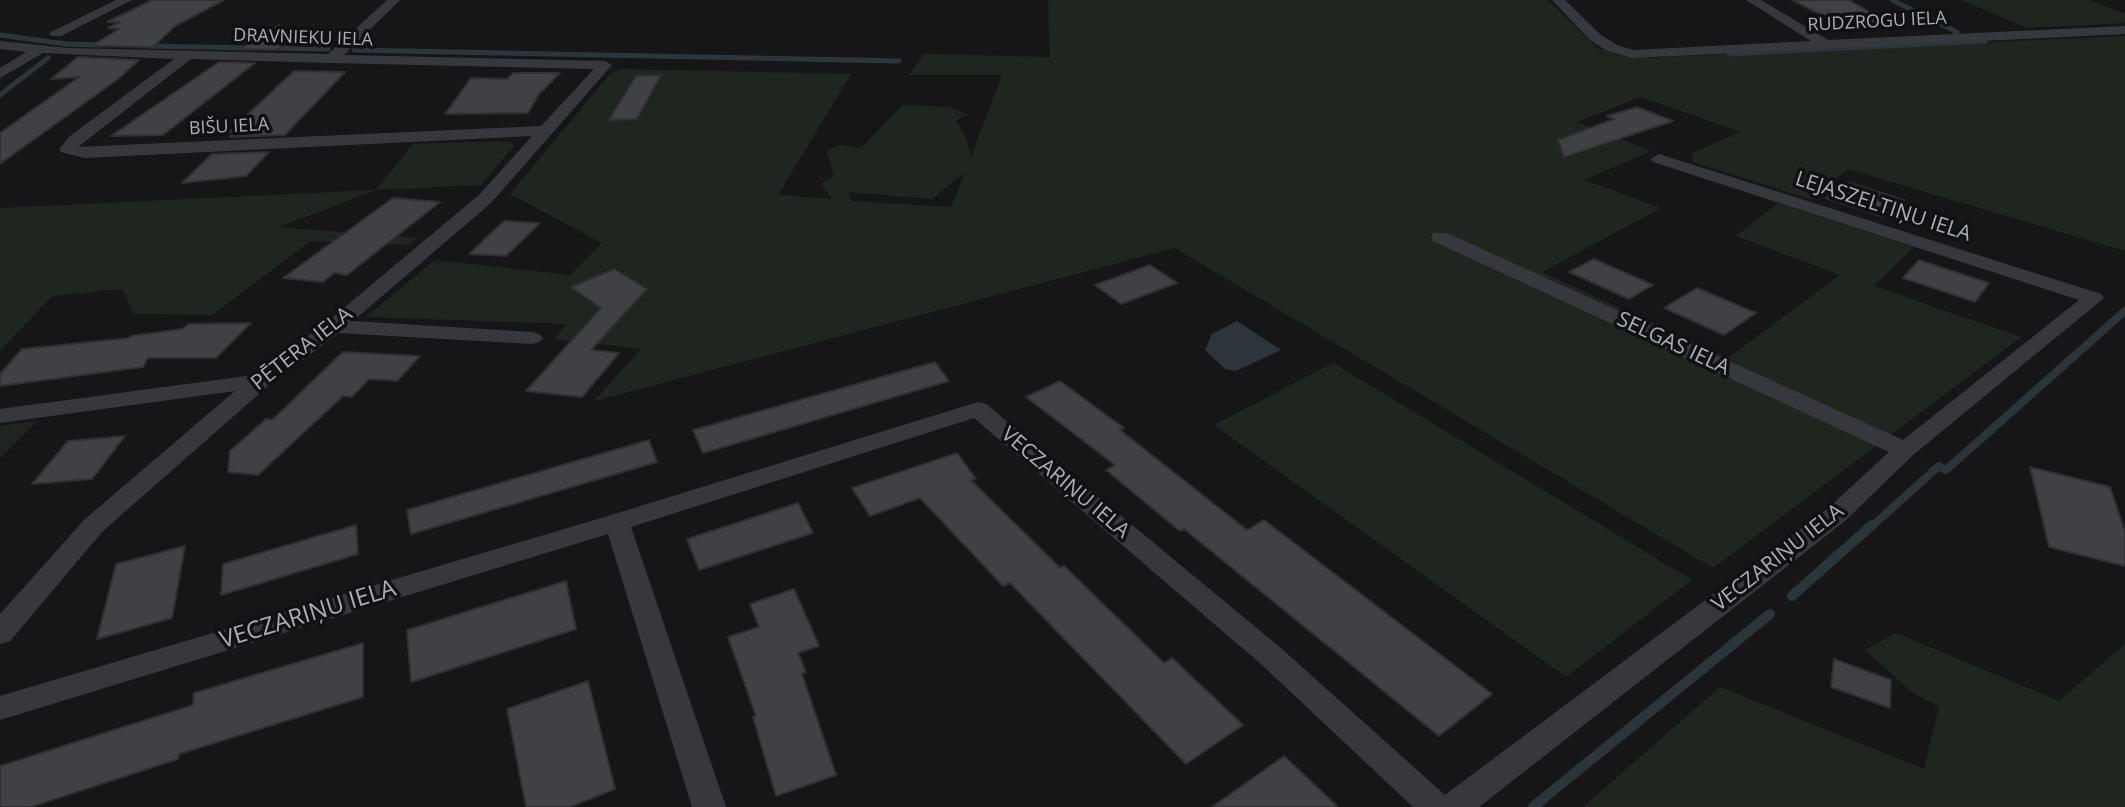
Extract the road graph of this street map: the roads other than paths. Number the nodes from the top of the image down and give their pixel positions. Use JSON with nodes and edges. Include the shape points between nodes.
{"nodes":[{"id":1,"x":126,"y":0,"type":"edge"},
{"id":2,"x":394,"y":0,"type":"edge"},
{"id":3,"x":1558,"y":0,"type":"edge"},
{"id":4,"x":1752,"y":0,"type":"edge"},
{"id":5,"x":2125,"y":30,"type":"edge"},
{"id":6,"x":56,"y":33,"type":"dead end"},
{"id":7,"x":1823,"y":43,"type":"junction"},
{"id":8,"x":0,"y":45,"type":"edge"},
{"id":9,"x":39,"y":50,"type":"junction"},
{"id":10,"x":188,"y":55,"type":"junction"},
{"id":11,"x":331,"y":59,"type":"junction"},
{"id":12,"x":605,"y":65,"type":"joint"},
{"id":13,"x":0,"y":74,"type":"edge"},
{"id":14,"x":546,"y":131,"type":"junction"},
{"id":15,"x":1659,"y":159,"type":"dead end"},
{"id":16,"x":1440,"y":237,"type":"dead end"},
{"id":17,"x":2094,"y":298,"type":"joint"},
{"id":18,"x":334,"y":326,"type":"junction"},
{"id":19,"x":532,"y":338,"type":"dead end"},
{"id":20,"x":260,"y":381,"type":"junction"},
{"id":21,"x":0,"y":416,"type":"edge"},
{"id":22,"x":1905,"y":450,"type":"junction"},
{"id":23,"x":617,"y":522,"type":"junction"},
{"id":24,"x":0,"y":633,"type":"edge"},
{"id":25,"x":0,"y":708,"type":"edge"},
{"id":26,"x":709,"y":807,"type":"edge"},
{"id":27,"x":1436,"y":807,"type":"edge"},
{"id":28,"x":1454,"y":807,"type":"edge"}],
"edges":[{"from":1,"to":6,"type":"street"},
{"from":2,"to":11,"type":"street"},
{"from":3,"to":7,"type":"street","name":"RUDZROGU IELA","via":[[1595,37],[1632,54]]},
{"from":4,"to":7,"type":"street"},
{"from":5,"to":7,"type":"street","name":"RUDZROGU IELA"},
{"from":8,"to":9,"type":"street","name":"DRAVNIEKU IELA"},
{"from":9,"to":10,"type":"street","name":"DRAVNIEKU IELA"},
{"from":9,"to":13,"type":"street"},
{"from":10,"to":11,"type":"street","name":"DRAVNIEKU IELA"},
{"from":10,"to":14,"type":"street","name":"BIŠU IELA","via":[[67,149],[85,153]]},
{"from":11,"to":12,"type":"street","name":"DRAVNIEKU IELA"},
{"from":12,"to":14,"type":"street","name":"PĒTERA IELA"},
{"from":14,"to":18,"type":"street","name":"PĒTERA IELA","via":[[485,199]]},
{"from":15,"to":17,"type":"street","name":"LEJASZELTIŅU IELA"},
{"from":16,"to":22,"type":"street","name":"SELGAS IELA"},
{"from":17,"to":22,"type":"street","name":"VECZARIŅU IELA"},
{"from":18,"to":19,"type":"street"},
{"from":18,"to":20,"type":"street","name":"PĒTERA IELA"},
{"from":20,"to":21,"type":"street"},
{"from":20,"to":24,"type":"street","name":"PĒTERA IELA","via":[[94,524]]},
{"from":22,"to":28,"type":"street","name":"VECZARIŅU IELA","via":[[1836,515]]},
{"from":23,"to":25,"type":"street","name":"VECZARIŅU IELA"},
{"from":23,"to":26,"type":"street"},
{"from":23,"to":27,"type":"street","name":"VECZARIŅU IELA","via":[[978,409],[1272,657]]}]}
